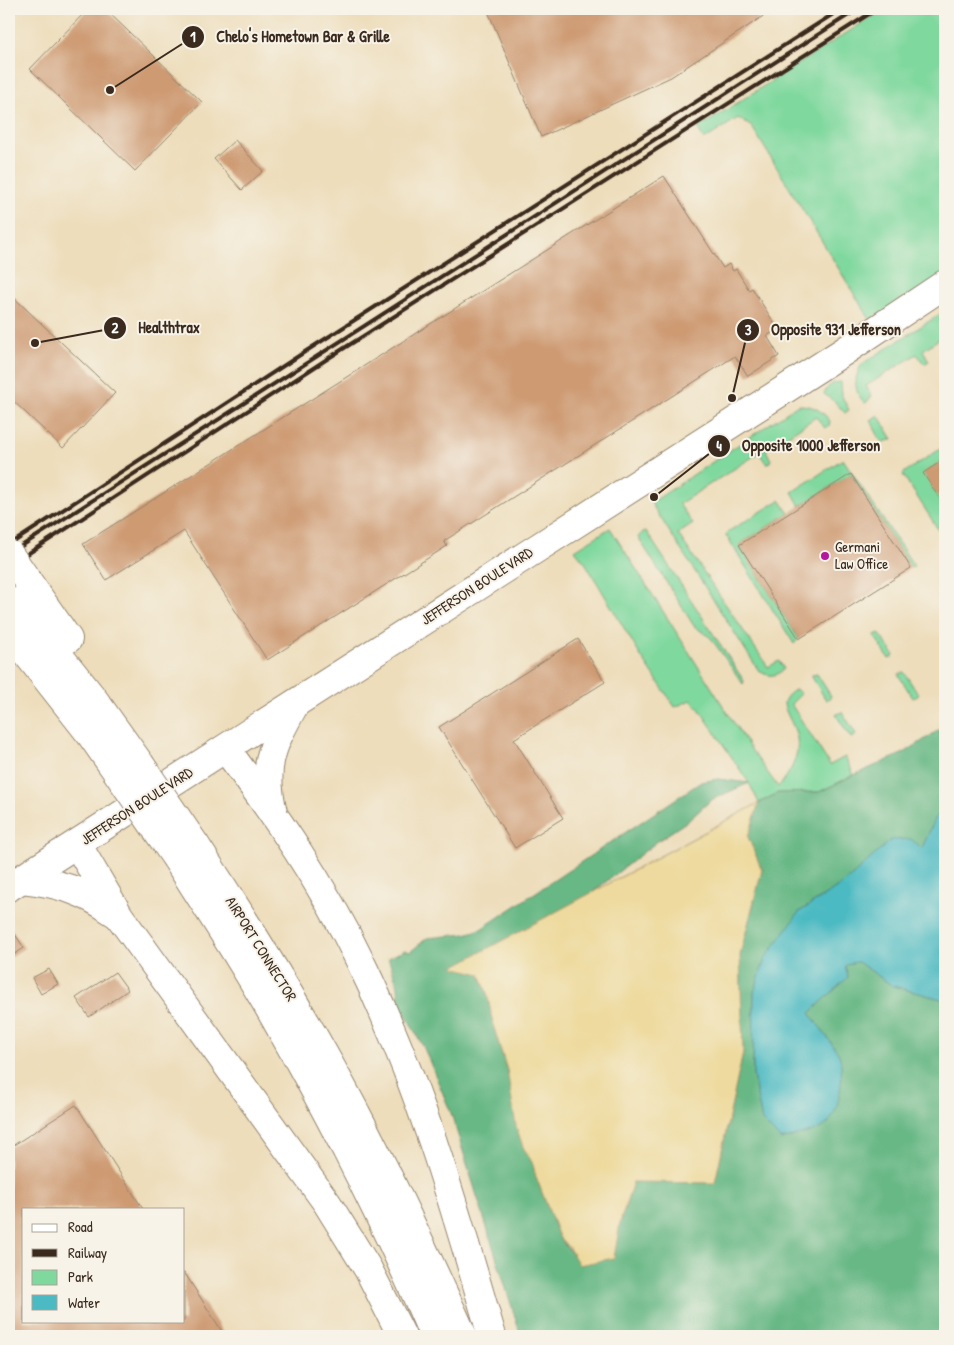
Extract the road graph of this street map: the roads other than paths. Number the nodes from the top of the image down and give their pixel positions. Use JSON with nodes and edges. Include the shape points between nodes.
{"nodes":[{"id":1,"x":945,"y":284,"type":"edge"},
{"id":2,"x":9,"y":554,"type":"edge"},
{"id":3,"x":18,"y":586,"type":"edge"},
{"id":4,"x":9,"y":631,"type":"edge"},
{"id":5,"x":9,"y":643,"type":"edge"},
{"id":6,"x":54,"y":687,"type":"junction"},
{"id":7,"x":294,"y":704,"type":"junction"},
{"id":8,"x":226,"y":748,"type":"junction"},
{"id":9,"x":130,"y":762,"type":"junction"},
{"id":10,"x":274,"y":816,"type":"junction"},
{"id":11,"x":77,"y":844,"type":"junction"},
{"id":12,"x":186,"y":852,"type":"junction"},
{"id":13,"x":15,"y":883,"type":"edge"},
{"id":14,"x":120,"y":917,"type":"junction"},
{"id":15,"x":402,"y":1336,"type":"edge"},
{"id":16,"x":434,"y":1336,"type":"edge"},
{"id":17,"x":463,"y":1336,"type":"edge"},
{"id":18,"x":492,"y":1336,"type":"edge"}],
"edges":[{"from":1,"to":7,"type":"main road","name":"JEFFERSON BOULEVARD"},
{"from":2,"to":3,"type":"main road","bridge":true},
{"from":3,"to":9,"type":"main road","via":[[78,655]]},
{"from":4,"to":6,"type":"main road","name":"AIRPORT CONNECTOR"},
{"from":5,"to":6,"type":"main road"},
{"from":6,"to":9,"type":"main road","name":"AIRPORT CONNECTOR"},
{"from":7,"to":8,"type":"main road","name":"JEFFERSON BOULEVARD"},
{"from":7,"to":10,"type":"main road","via":[[275,740],[270,758],[268,790]]},
{"from":8,"to":10,"type":"main road"},
{"from":8,"to":11,"type":"main road","name":"JEFFERSON BOULEVARD"},
{"from":9,"to":12,"type":"main road","name":"AIRPORT CONNECTOR","bridge":true},
{"from":10,"to":18,"type":"main road","via":[[336,915],[395,1038],[458,1218]]},
{"from":11,"to":13,"type":"main road","name":"JEFFERSON BOULEVARD"},
{"from":11,"to":14,"type":"main road"},
{"from":12,"to":16,"type":"main road","name":"AIRPORT CONNECTOR","via":[[364,1185]]},
{"from":12,"to":17,"type":"main road","name":"AIRPORT CONNECTOR","via":[[286,989],[342,1088]]},
{"from":13,"to":14,"type":"main road","via":[[54,883],[78,891]]},
{"from":14,"to":15,"type":"main road","via":[[327,1203],[368,1269]]}]}
